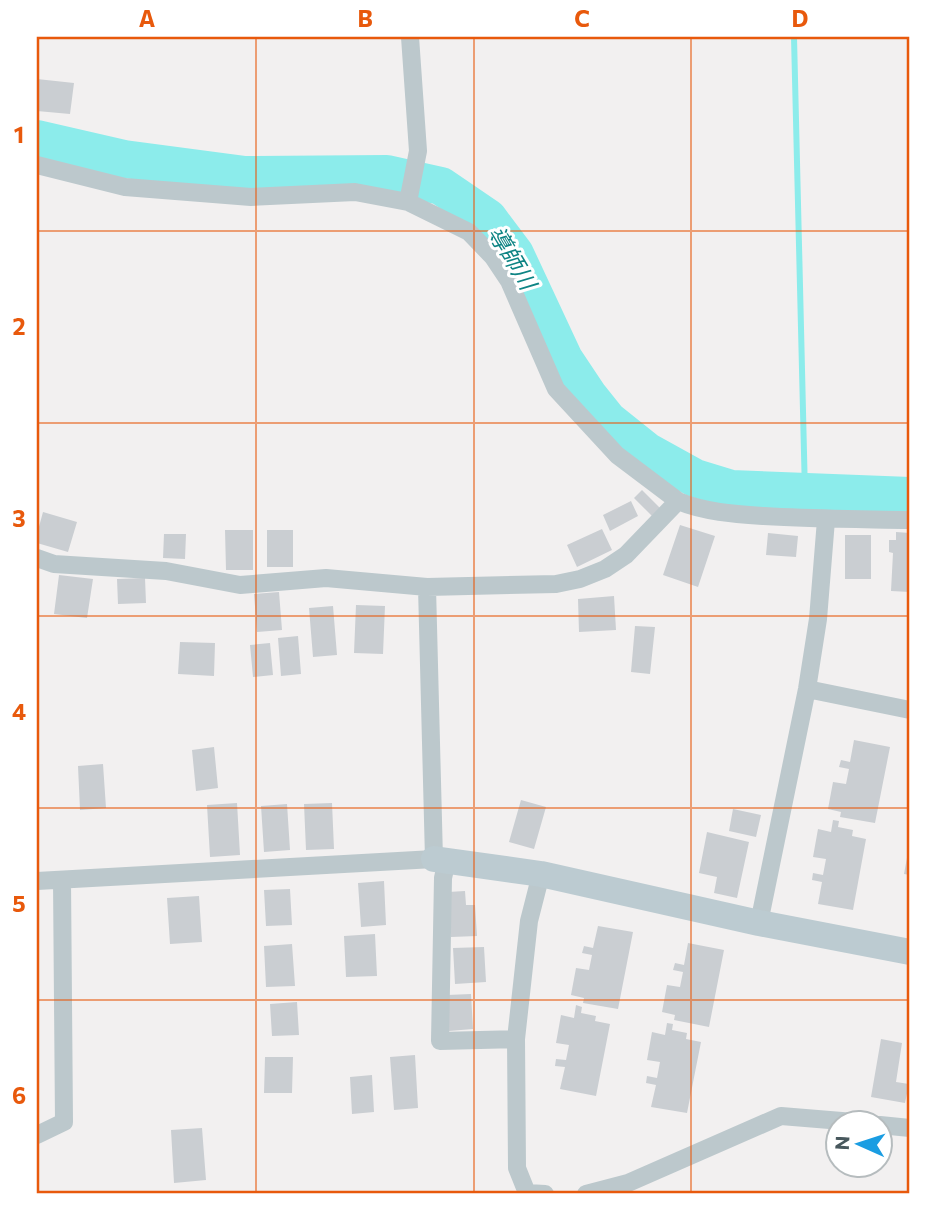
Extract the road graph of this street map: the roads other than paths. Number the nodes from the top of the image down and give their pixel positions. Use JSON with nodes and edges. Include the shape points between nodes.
{"nodes":[{"id":1,"x":410,"y":37,"type":"edge"},
{"id":2,"x":37,"y":165,"type":"edge"},
{"id":3,"x":408,"y":201,"type":"junction"},
{"id":4,"x":678,"y":501,"type":"junction"},
{"id":5,"x":826,"y":520,"type":"junction"},
{"id":6,"x":910,"y":520,"type":"edge"},
{"id":7,"x":37,"y":558,"type":"edge"},
{"id":8,"x":427,"y":587,"type":"junction"},
{"id":9,"x":807,"y":689,"type":"junction"},
{"id":10,"x":910,"y":710,"type":"edge"},
{"id":11,"x":440,"y":860,"type":"junction"},
{"id":12,"x":541,"y":874,"type":"junction"},
{"id":13,"x":62,"y":880,"type":"junction"},
{"id":14,"x":37,"y":881,"type":"edge"},
{"id":15,"x":759,"y":923,"type":"junction"},
{"id":16,"x":910,"y":952,"type":"edge"},
{"id":17,"x":516,"y":1039,"type":"junction"},
{"id":18,"x":824,"y":1120,"type":"edge"},
{"id":19,"x":37,"y":1135,"type":"edge"},
{"id":20,"x":545,"y":1194,"type":"edge"},
{"id":21,"x":586,"y":1194,"type":"edge"}],
"edges":[{"from":1,"to":3,"type":"street","via":[[418,152]]},
{"from":2,"to":3,"type":"street","via":[[125,187],[251,197],[355,192]]},
{"from":3,"to":4,"type":"street","via":[[469,232],[493,257],[509,281],[556,389],[617,455]]},
{"from":4,"to":5,"type":"street","via":[[734,514]]},
{"from":4,"to":8,"type":"street","via":[[626,555],[580,579],[556,584]]},
{"from":5,"to":6,"type":"street"},
{"from":5,"to":9,"type":"street"},
{"from":7,"to":8,"type":"street","via":[[54,564],[166,570],[240,585],[326,578]]},
{"from":8,"to":11,"type":"street"},
{"from":9,"to":10,"type":"street"},
{"from":9,"to":15,"type":"street"},
{"from":11,"to":12,"type":"street"},
{"from":11,"to":13,"type":"street"},
{"from":11,"to":17,"type":"street","via":[[440,1041]]},
{"from":12,"to":15,"type":"street"},
{"from":12,"to":17,"type":"street","via":[[529,921]]},
{"from":13,"to":14,"type":"street"},
{"from":13,"to":19,"type":"street","via":[[64,1122]]},
{"from":15,"to":16,"type":"street"},
{"from":17,"to":20,"type":"street","via":[[517,1168],[527,1193]]},
{"from":18,"to":21,"type":"street","via":[[781,1116],[628,1183]]}]}
